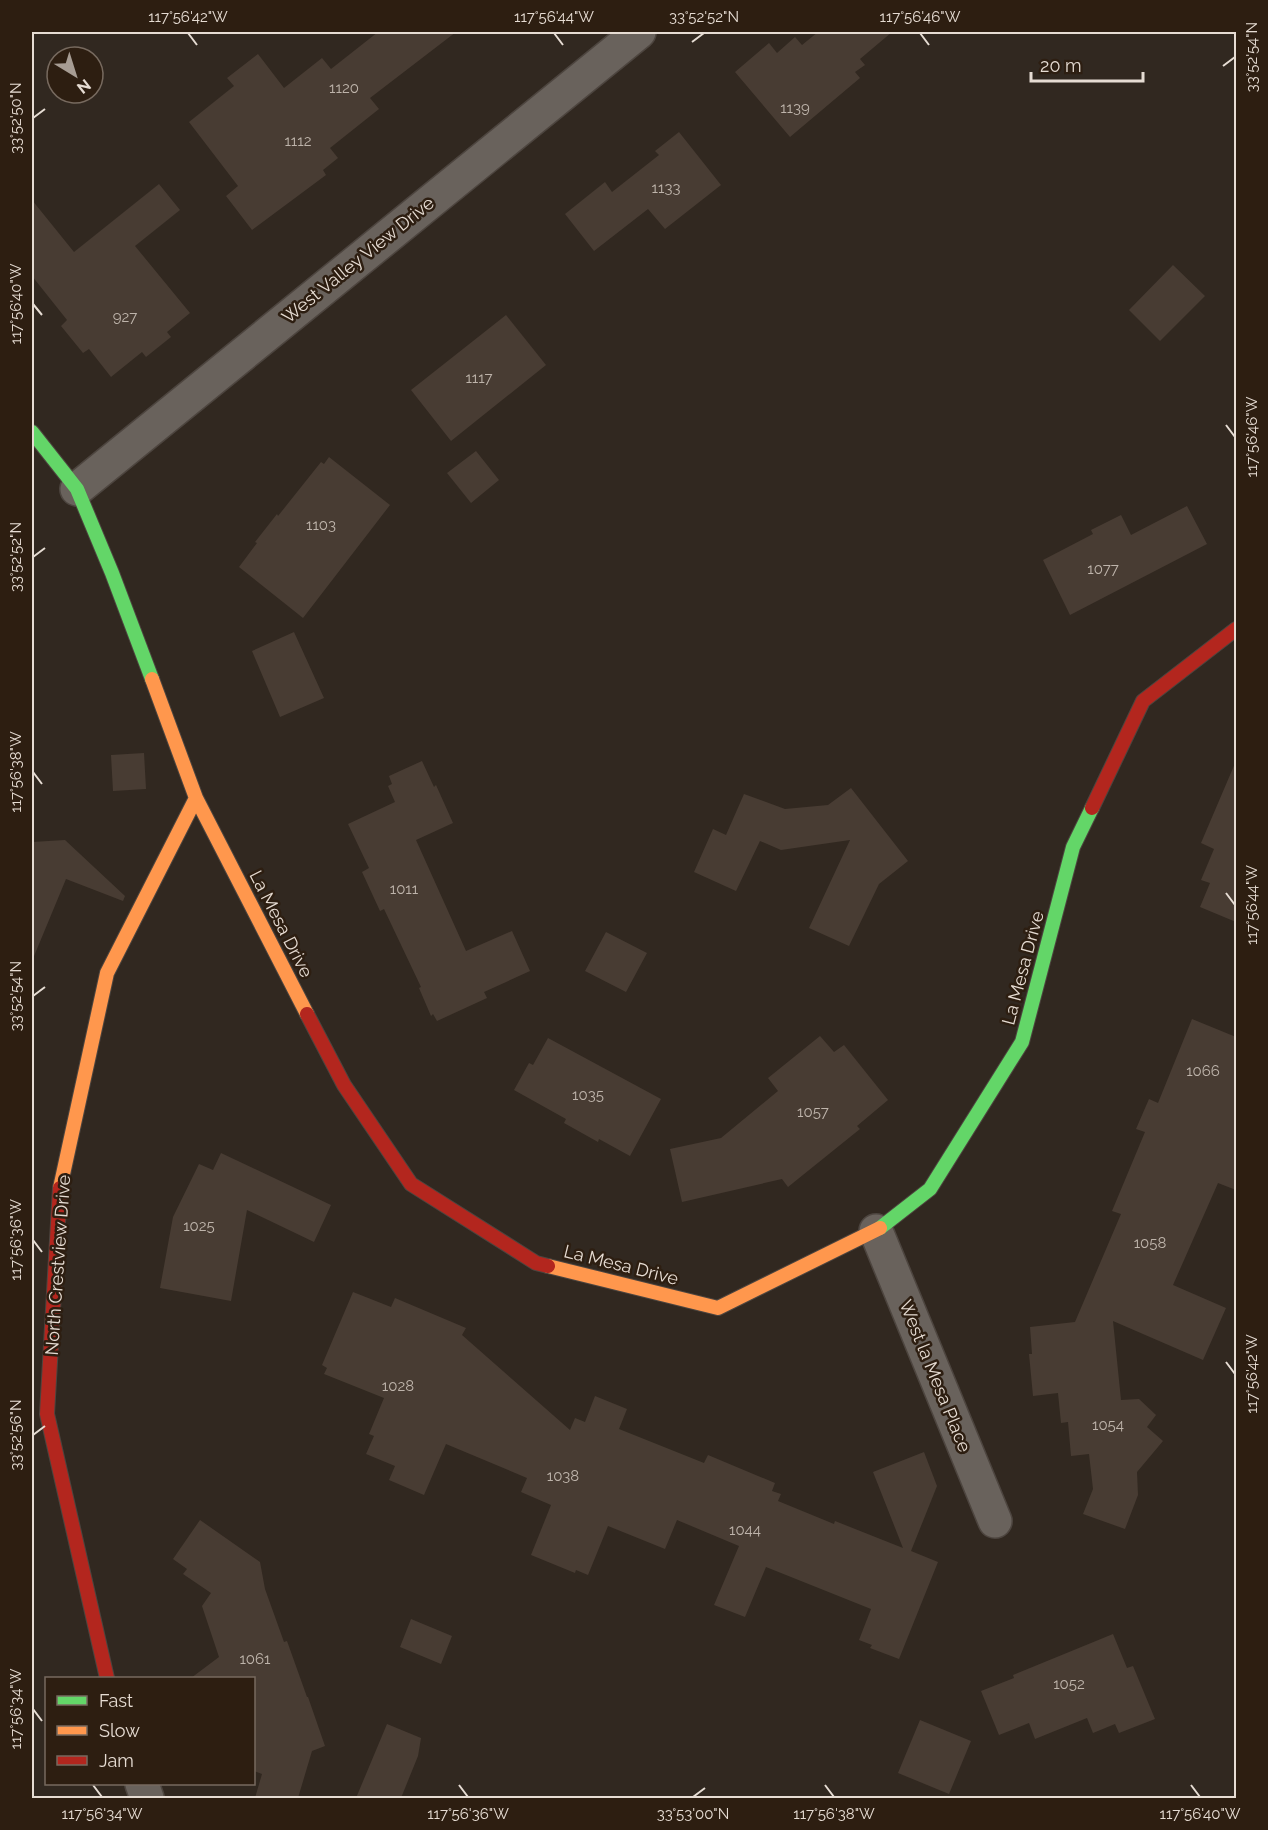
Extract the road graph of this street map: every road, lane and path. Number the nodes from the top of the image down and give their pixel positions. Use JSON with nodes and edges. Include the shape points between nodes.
{"nodes":[{"id":1,"x":639,"y":32,"type":"edge"},
{"id":2,"x":32,"y":432,"type":"edge"},
{"id":3,"x":77,"y":489,"type":"junction"},
{"id":4,"x":1236,"y":628,"type":"edge"},
{"id":5,"x":196,"y":798,"type":"junction"},
{"id":6,"x":876,"y":1231,"type":"junction"},
{"id":7,"x":995,"y":1521,"type":"dead end"},
{"id":8,"x":107,"y":1677,"type":"edge"}],
"edges":[{"from":1,"to":3,"type":"street","name":"West Valley View Drive"},
{"from":2,"to":3,"type":"street","name":"La Mesa Drive"},
{"from":3,"to":5,"type":"street","name":"La Mesa Drive"},
{"from":4,"to":6,"type":"street","name":"La Mesa Drive","via":[[1143,701],[1073,847],[1022,1042],[930,1189]]},
{"from":5,"to":6,"type":"street","name":"La Mesa Drive","via":[[344,1085],[411,1184],[420,1190],[536,1263],[718,1308]]},
{"from":5,"to":8,"type":"street","name":"North Crestview Drive","via":[[107,973],[59,1193],[47,1414]]},
{"from":6,"to":7,"type":"street","name":"West la Mesa Place"}]}
